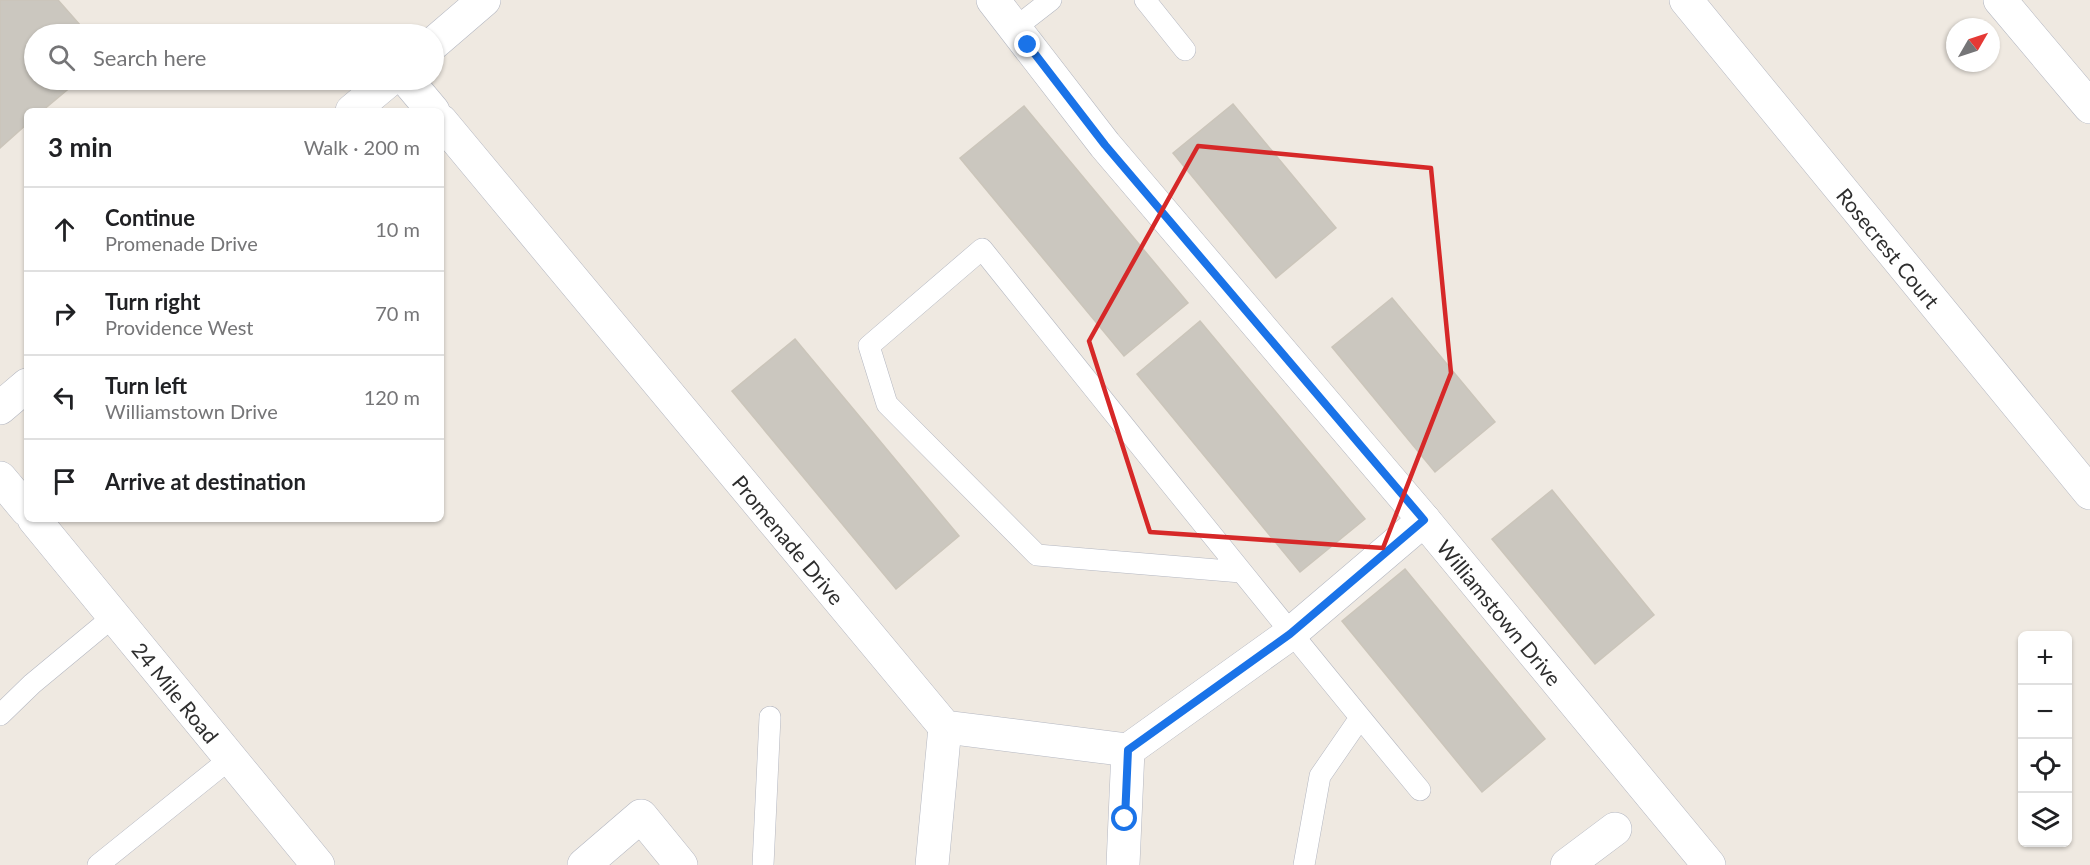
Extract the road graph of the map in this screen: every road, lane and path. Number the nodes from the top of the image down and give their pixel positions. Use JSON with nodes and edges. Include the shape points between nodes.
{"nodes":[{"id":1,"x":484,"y":0,"type":"edge"},
{"id":2,"x":993,"y":0,"type":"edge"},
{"id":3,"x":1051,"y":0,"type":"edge"},
{"id":4,"x":1145,"y":0,"type":"edge"},
{"id":5,"x":1686,"y":0,"type":"edge"},
{"id":6,"x":2000,"y":0,"type":"edge"},
{"id":7,"x":1015,"y":28,"type":"junction"},
{"id":8,"x":444,"y":34,"type":"edge"},
{"id":9,"x":1185,"y":50,"type":"dead end"},
{"id":10,"x":378,"y":90,"type":"edge"},
{"id":11,"x":415,"y":90,"type":"edge"},
{"id":12,"x":2090,"y":107,"type":"edge"},
{"id":13,"x":356,"y":108,"type":"edge"},
{"id":14,"x":430,"y":108,"type":"edge"},
{"id":15,"x":444,"y":125,"type":"edge"},
{"id":16,"x":24,"y":388,"type":"edge"},
{"id":17,"x":0,"y":408,"type":"edge"},
{"id":18,"x":0,"y":478,"type":"edge"},
{"id":19,"x":2090,"y":493,"type":"edge"},
{"id":20,"x":24,"y":506,"type":"edge"},
{"id":21,"x":1424,"y":520,"type":"junction"},
{"id":22,"x":36,"y":522,"type":"edge"},
{"id":23,"x":1241,"y":573,"type":"junction"},
{"id":24,"x":114,"y":616,"type":"junction"},
{"id":25,"x":1290,"y":634,"type":"junction"},
{"id":26,"x":0,"y":715,"type":"edge"},
{"id":27,"x":770,"y":717,"type":"dead end"},
{"id":28,"x":1360,"y":718,"type":"junction"},
{"id":29,"x":945,"y":727,"type":"junction"},
{"id":30,"x":1128,"y":750,"type":"junction"},
{"id":31,"x":231,"y":758,"type":"junction"},
{"id":32,"x":1420,"y":790,"type":"dead end"},
{"id":33,"x":1615,"y":829,"type":"dead end"},
{"id":34,"x":98,"y":865,"type":"edge"},
{"id":35,"x":318,"y":865,"type":"edge"},
{"id":36,"x":584,"y":865,"type":"edge"},
{"id":37,"x":681,"y":865,"type":"edge"},
{"id":38,"x":763,"y":865,"type":"edge"},
{"id":39,"x":932,"y":865,"type":"edge"},
{"id":40,"x":1123,"y":865,"type":"edge"},
{"id":41,"x":1304,"y":865,"type":"edge"},
{"id":42,"x":1567,"y":865,"type":"edge"},
{"id":43,"x":1709,"y":865,"type":"edge"}],
"edges":[{"from":1,"to":8,"type":"street"},
{"from":2,"to":7,"type":"street","name":"Williamstown Drive"},
{"from":3,"to":7,"type":"lane"},
{"from":4,"to":9,"type":"lane"},
{"from":5,"to":19,"type":"street","name":"Rosecrest Court"},
{"from":6,"to":12,"type":"street"},
{"from":7,"to":21,"type":"street","name":"Williamstown Drive","via":[[1105,145]]},
{"from":10,"to":13,"type":"street"},
{"from":11,"to":14,"type":"street"},
{"from":15,"to":29,"type":"street","name":"Promenade Drive"},
{"from":16,"to":17,"type":"street"},
{"from":18,"to":20,"type":"street"},
{"from":21,"to":25,"type":"street"},
{"from":21,"to":43,"type":"street","name":"Williamstown Drive"},
{"from":22,"to":24,"type":"street","name":"24 Mile Road"},
{"from":23,"to":23,"type":"lane","via":[[982,249],[869,346],[887,404],[1037,555]]},
{"from":23,"to":25,"type":"lane"},
{"from":24,"to":26,"type":"lane"},
{"from":24,"to":31,"type":"street","name":"24 Mile Road"},
{"from":25,"to":28,"type":"lane"},
{"from":25,"to":30,"type":"street"},
{"from":27,"to":38,"type":"lane"},
{"from":28,"to":32,"type":"lane"},
{"from":28,"to":41,"type":"lane","via":[[1320,776]]},
{"from":29,"to":30,"type":"street"},
{"from":29,"to":39,"type":"street"},
{"from":30,"to":40,"type":"street"},
{"from":31,"to":34,"type":"lane"},
{"from":31,"to":35,"type":"street","name":"24 Mile Road"},
{"from":33,"to":42,"type":"street"},
{"from":36,"to":37,"type":"street","via":[[641,816]]}]}
